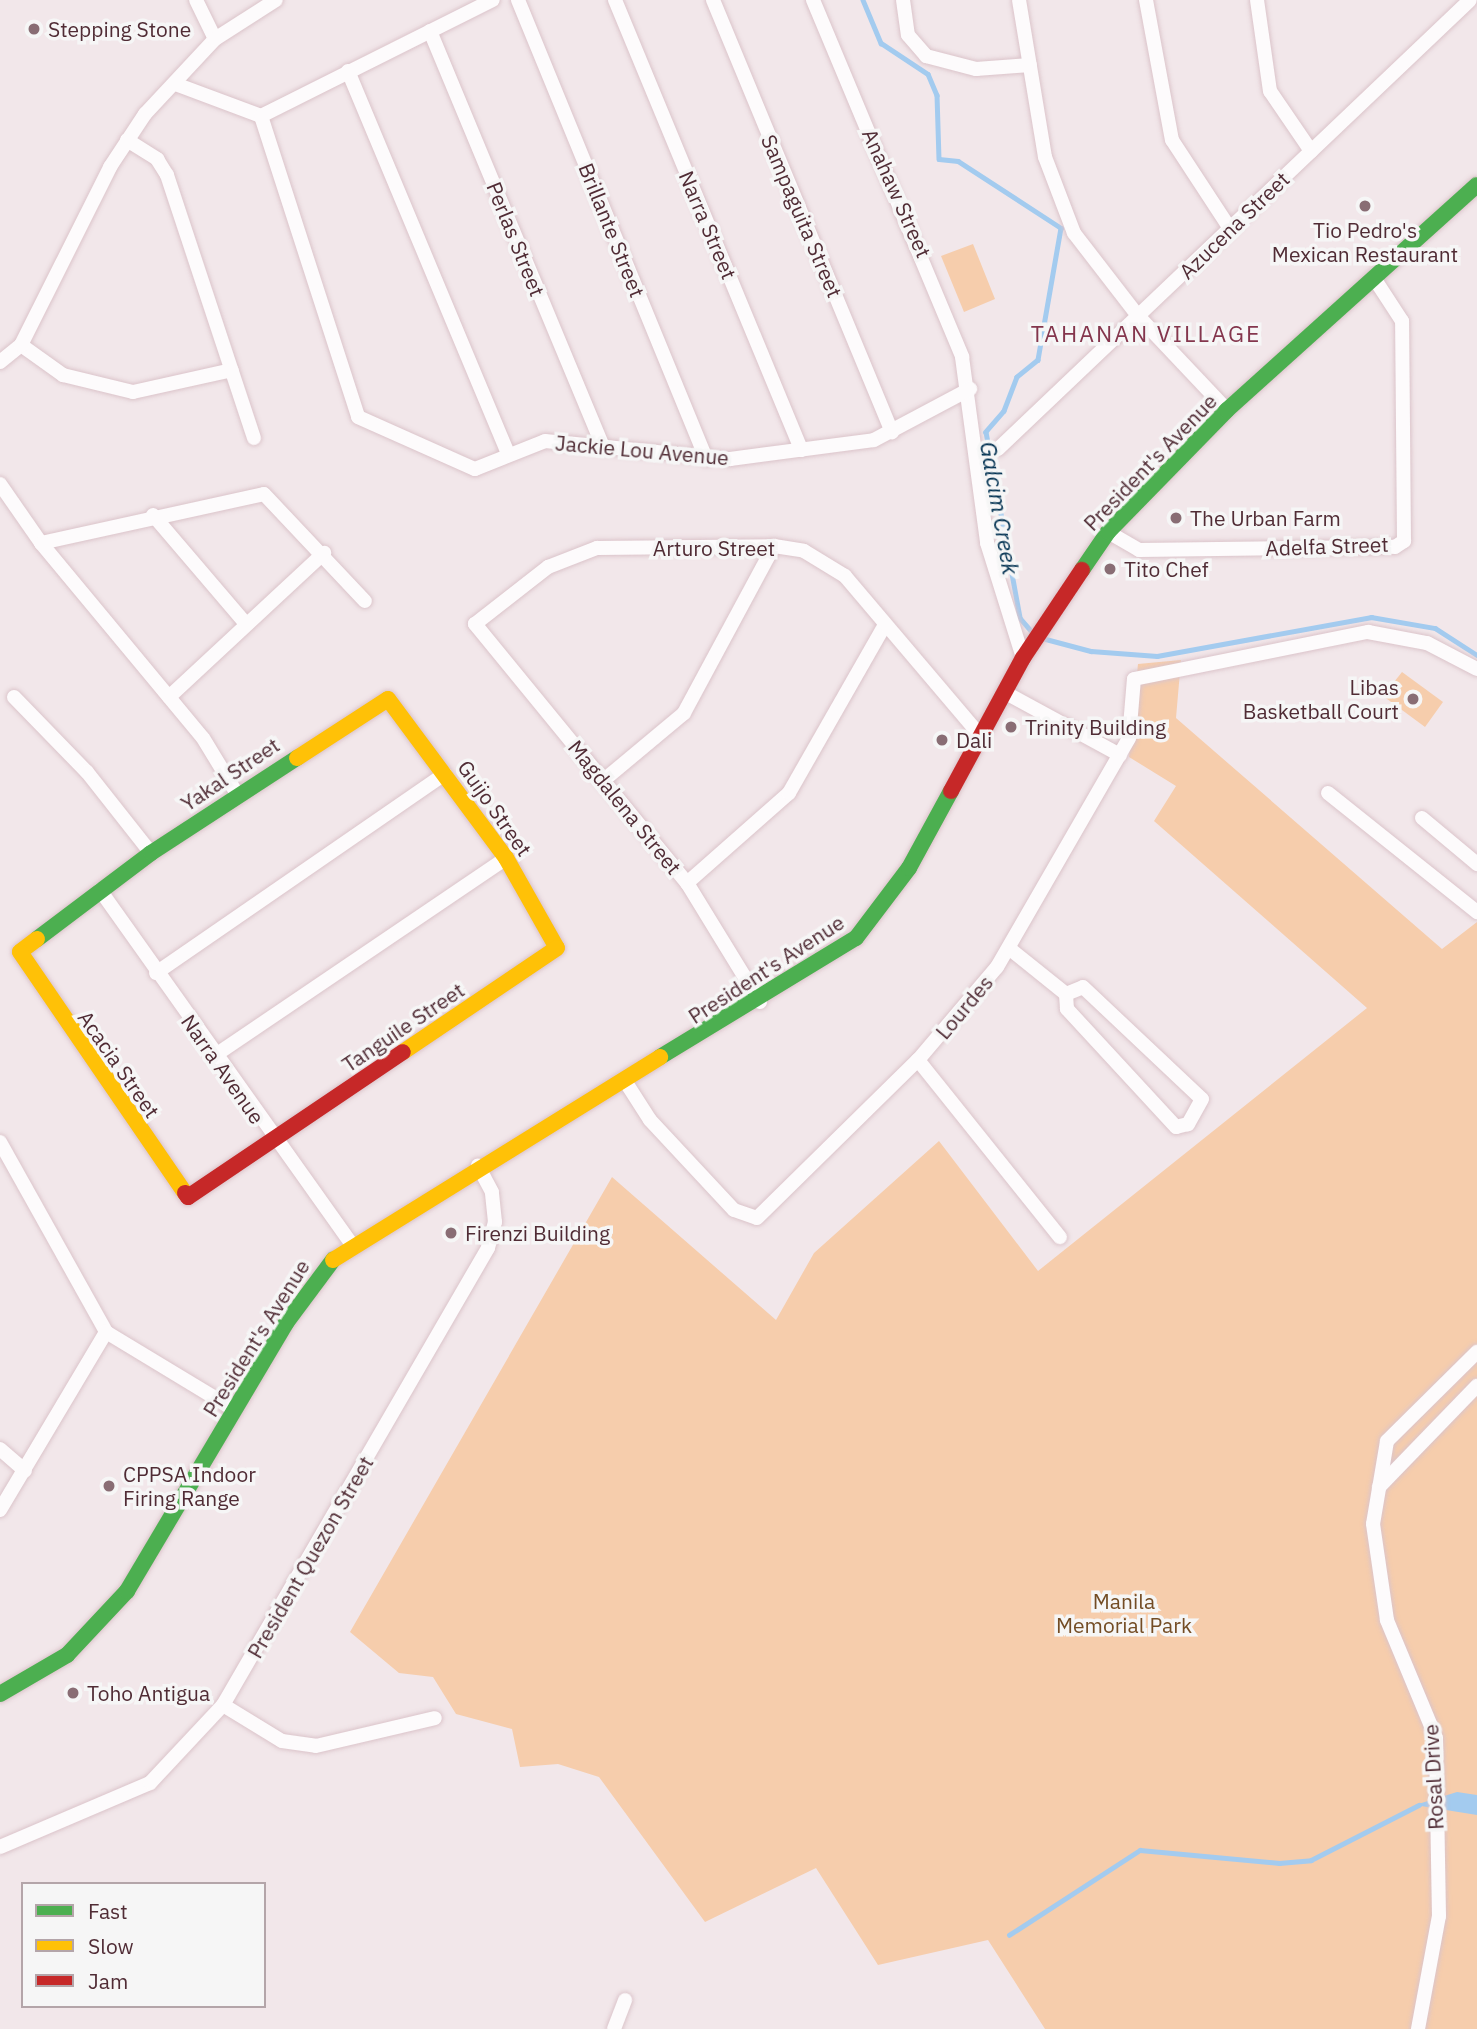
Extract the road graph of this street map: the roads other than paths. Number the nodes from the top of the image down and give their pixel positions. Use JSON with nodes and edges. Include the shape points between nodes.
{"nodes":[{"id":1,"x":197,"y":0,"type":"edge"},
{"id":2,"x":276,"y":0,"type":"edge"},
{"id":3,"x":493,"y":0,"type":"edge"},
{"id":4,"x":518,"y":0,"type":"edge"},
{"id":5,"x":615,"y":0,"type":"edge"},
{"id":6,"x":713,"y":0,"type":"edge"},
{"id":7,"x":813,"y":0,"type":"edge"},
{"id":8,"x":902,"y":0,"type":"edge"},
{"id":9,"x":1019,"y":0,"type":"edge"},
{"id":10,"x":1146,"y":0,"type":"edge"},
{"id":11,"x":1257,"y":0,"type":"edge"},
{"id":12,"x":1471,"y":0,"type":"edge"},
{"id":13,"x":430,"y":31,"type":"junction"},
{"id":14,"x":215,"y":39,"type":"junction"},
{"id":15,"x":1030,"y":65,"type":"junction"},
{"id":16,"x":348,"y":71,"type":"junction"},
{"id":17,"x":178,"y":85,"type":"junction"},
{"id":18,"x":261,"y":116,"type":"junction"},
{"id":19,"x":127,"y":141,"type":"junction"},
{"id":20,"x":1311,"y":151,"type":"junction"},
{"id":21,"x":1477,"y":185,"type":"edge"},
{"id":22,"x":1229,"y":227,"type":"junction"},
{"id":23,"x":1374,"y":278,"type":"junction"},
{"id":24,"x":1139,"y":317,"type":"junction"},
{"id":25,"x":21,"y":345,"type":"junction"},
{"id":26,"x":0,"y":362,"type":"edge"},
{"id":27,"x":232,"y":370,"type":"junction"},
{"id":28,"x":970,"y":389,"type":"junction"},
{"id":29,"x":1227,"y":410,"type":"junction"},
{"id":30,"x":892,"y":432,"type":"junction"},
{"id":31,"x":254,"y":438,"type":"dead end"},
{"id":32,"x":603,"y":447,"type":"junction"},
{"id":33,"x":998,"y":449,"type":"dead end"},
{"id":34,"x":802,"y":450,"type":"junction"},
{"id":35,"x":507,"y":452,"type":"junction"},
{"id":36,"x":706,"y":459,"type":"junction"},
{"id":37,"x":0,"y":484,"type":"edge"},
{"id":38,"x":153,"y":515,"type":"junction"},
{"id":39,"x":1108,"y":532,"type":"junction"},
{"id":40,"x":41,"y":543,"type":"junction"},
{"id":41,"x":774,"y":546,"type":"junction"},
{"id":42,"x":324,"y":553,"type":"junction"},
{"id":43,"x":365,"y":601,"type":"dead end"},
{"id":44,"x":246,"y":624,"type":"junction"},
{"id":45,"x":475,"y":624,"type":"joint"},
{"id":46,"x":885,"y":625,"type":"junction"},
{"id":47,"x":1023,"y":659,"type":"junction"},
{"id":48,"x":1477,"y":669,"type":"edge"},
{"id":49,"x":1004,"y":692,"type":"junction"},
{"id":50,"x":14,"y":697,"type":"dead end"},
{"id":51,"x":169,"y":697,"type":"junction"},
{"id":52,"x":388,"y":699,"type":"joint"},
{"id":53,"x":979,"y":734,"type":"junction"},
{"id":54,"x":1120,"y":755,"type":"junction"},
{"id":55,"x":445,"y":774,"type":"junction"},
{"id":56,"x":604,"y":780,"type":"junction"},
{"id":57,"x":1328,"y":793,"type":"dead end"},
{"id":58,"x":237,"y":794,"type":"junction"},
{"id":59,"x":1422,"y":818,"type":"dead end"},
{"id":60,"x":151,"y":853,"type":"junction"},
{"id":61,"x":506,"y":858,"type":"junction"},
{"id":62,"x":1477,"y":864,"type":"edge"},
{"id":63,"x":687,"y":883,"type":"junction"},
{"id":64,"x":100,"y":890,"type":"junction"},
{"id":65,"x":1477,"y":912,"type":"edge"},
{"id":66,"x":557,"y":948,"type":"joint"},
{"id":67,"x":1010,"y":949,"type":"junction"},
{"id":68,"x":156,"y":973,"type":"junction"},
{"id":69,"x":1066,"y":994,"type":"junction"},
{"id":70,"x":760,"y":1002,"type":"junction"},
{"id":71,"x":214,"y":1056,"type":"junction"},
{"id":72,"x":918,"y":1060,"type":"junction"},
{"id":73,"x":625,"y":1081,"type":"junction"},
{"id":74,"x":274,"y":1141,"type":"junction"},
{"id":75,"x":0,"y":1142,"type":"edge"},
{"id":76,"x":478,"y":1166,"type":"junction"},
{"id":77,"x":1060,"y":1237,"type":"dead end"},
{"id":78,"x":351,"y":1243,"type":"junction"},
{"id":79,"x":106,"y":1332,"type":"junction"},
{"id":80,"x":1477,"y":1352,"type":"edge"},
{"id":81,"x":1477,"y":1386,"type":"edge"},
{"id":82,"x":235,"y":1410,"type":"junction"},
{"id":83,"x":0,"y":1449,"type":"edge"},
{"id":84,"x":25,"y":1471,"type":"junction"},
{"id":85,"x":1376,"y":1491,"type":"junction"},
{"id":86,"x":0,"y":1510,"type":"edge"},
{"id":87,"x":0,"y":1694,"type":"edge"},
{"id":88,"x":223,"y":1704,"type":"junction"},
{"id":89,"x":435,"y":1718,"type":"dead end"},
{"id":90,"x":0,"y":1847,"type":"edge"},
{"id":91,"x":625,"y":2000,"type":"dead end"},
{"id":92,"x":614,"y":2029,"type":"edge"},
{"id":93,"x":1418,"y":2029,"type":"edge"}],
"edges":[{"from":1,"to":14,"type":"street"},
{"from":2,"to":14,"type":"street"},
{"from":3,"to":13,"type":"street"},
{"from":4,"to":36,"type":"street","name":"Brillante Street"},
{"from":5,"to":34,"type":"street","name":"Narra Street"},
{"from":6,"to":30,"type":"street","name":"Sampaguita Street"},
{"from":7,"to":28,"type":"street","name":"Anahaw Street","via":[[935,280]]},
{"from":8,"to":15,"type":"street","via":[[908,35],[926,56],[976,69]]},
{"from":9,"to":15,"type":"street"},
{"from":10,"to":22,"type":"street","via":[[1171,140]]},
{"from":11,"to":20,"type":"street","via":[[1270,91]]},
{"from":12,"to":20,"type":"street","name":"Azucena Street"},
{"from":13,"to":16,"type":"street"},
{"from":13,"to":32,"type":"street","name":"Perlas Street"},
{"from":14,"to":17,"type":"street"},
{"from":15,"to":24,"type":"street","via":[[1059,202],[1098,269]]},
{"from":16,"to":18,"type":"street"},
{"from":16,"to":35,"type":"street"},
{"from":17,"to":18,"type":"street"},
{"from":17,"to":19,"type":"street"},
{"from":18,"to":35,"type":"street","name":"Jackie Lou Avenue","via":[[358,417],[475,469]]},
{"from":19,"to":25,"type":"street"},
{"from":19,"to":27,"type":"street","via":[[157,159],[167,175]]},
{"from":20,"to":22,"type":"street","name":"Azucena Street"},
{"from":21,"to":23,"type":"street","name":"President's Avenue"},
{"from":22,"to":24,"type":"street","name":"Azucena Street"},
{"from":23,"to":29,"type":"street","name":"President's Avenue"},
{"from":23,"to":39,"type":"street","name":"Adelfa Street","via":[[1402,321],[1404,541],[1395,547],[1139,550]]},
{"from":24,"to":29,"type":"street"},
{"from":24,"to":33,"type":"street","name":"Azucena Street"},
{"from":25,"to":26,"type":"street"},
{"from":25,"to":27,"type":"street","via":[[63,375],[133,392]]},
{"from":27,"to":31,"type":"street"},
{"from":28,"to":30,"type":"street","name":"Jackie Lou Avenue"},
{"from":28,"to":47,"type":"street","via":[[987,543]]},
{"from":29,"to":39,"type":"street","name":"President's Avenue"},
{"from":30,"to":34,"type":"street","name":"Jackie Lou Avenue"},
{"from":32,"to":35,"type":"street","name":"Jackie Lou Avenue","via":[[545,441]]},
{"from":32,"to":36,"type":"street","name":"Jackie Lou Avenue"},
{"from":34,"to":36,"type":"street","name":"Jackie Lou Avenue"},
{"from":37,"to":40,"type":"street"},
{"from":38,"to":40,"type":"street"},
{"from":38,"to":42,"type":"street","via":[[264,494]]},
{"from":38,"to":44,"type":"street"},
{"from":39,"to":47,"type":"street","name":"President's Avenue"},
{"from":40,"to":51,"type":"street"},
{"from":41,"to":45,"type":"street","name":"Arturo Street","via":[[597,548],[567,556]]},
{"from":41,"to":46,"type":"street","name":"Arturo Street","via":[[830,565]]},
{"from":41,"to":56,"type":"street","via":[[684,713]]},
{"from":42,"to":43,"type":"street"},
{"from":42,"to":44,"type":"street"},
{"from":44,"to":51,"type":"street"},
{"from":45,"to":56,"type":"street","name":"Magdalena Street"},
{"from":46,"to":53,"type":"street","name":"Arturo Street"},
{"from":46,"to":63,"type":"street","via":[[789,793]]},
{"from":47,"to":49,"type":"street","name":"President's Avenue"},
{"from":48,"to":54,"type":"street","name":"Lourdes","via":[[1427,642],[1383,632],[1133,679],[1129,738]]},
{"from":49,"to":53,"type":"street","name":"President's Avenue"},
{"from":49,"to":54,"type":"street"},
{"from":50,"to":60,"type":"street","via":[[105,793]]},
{"from":51,"to":58,"type":"street"},
{"from":52,"to":55,"type":"street","name":"Guijo Street"},
{"from":52,"to":58,"type":"street","name":"Yakal Street"},
{"from":53,"to":70,"type":"street","name":"President's Avenue","via":[[883,907],[856,939]]},
{"from":54,"to":67,"type":"street","name":"Lourdes"},
{"from":55,"to":61,"type":"street","name":"Guijo Street"},
{"from":55,"to":68,"type":"street"},
{"from":56,"to":63,"type":"street","name":"Magdalena Street"},
{"from":57,"to":65,"type":"street"},
{"from":58,"to":60,"type":"street","name":"Yakal Street"},
{"from":59,"to":62,"type":"street"},
{"from":60,"to":64,"type":"street","name":"Yakal Street"},
{"from":61,"to":66,"type":"street","name":"Guijo Street"},
{"from":61,"to":71,"type":"street"},
{"from":63,"to":70,"type":"street","name":"Magdalena Street"},
{"from":64,"to":68,"type":"street","name":"Narra Avenue"},
{"from":64,"to":74,"type":"street","name":"Acacia Street","via":[[23,945],[21,960],[188,1197]]},
{"from":66,"to":74,"type":"street","name":"Tanguile Street"},
{"from":67,"to":69,"type":"street"},
{"from":67,"to":72,"type":"street","name":"Lourdes"},
{"from":68,"to":71,"type":"street","name":"Narra Avenue"},
{"from":69,"to":69,"type":"street","via":[[1067,1009],[1176,1127],[1195,1118],[1202,1100],[1116,1015],[1082,987]]},
{"from":70,"to":73,"type":"street","name":"President's Avenue"},
{"from":71,"to":74,"type":"street","name":"Narra Avenue"},
{"from":72,"to":73,"type":"street","name":"Lourdes","via":[[757,1218],[734,1210],[650,1120]]},
{"from":72,"to":77,"type":"street"},
{"from":73,"to":76,"type":"street","name":"President's Avenue"},
{"from":74,"to":78,"type":"street","name":"Narra Avenue"},
{"from":75,"to":79,"type":"street"},
{"from":76,"to":78,"type":"street","name":"President's Avenue"},
{"from":76,"to":88,"type":"street","name":"President Quezon Street","via":[[494,1212],[488,1248]]},
{"from":78,"to":82,"type":"street","name":"President's Avenue","via":[[303,1296]]},
{"from":79,"to":82,"type":"street"},
{"from":79,"to":84,"type":"street"},
{"from":80,"to":85,"type":"street","name":"Rosal Drive","via":[[1394,1430]]},
{"from":81,"to":85,"type":"street"},
{"from":82,"to":87,"type":"street","name":"President's Avenue","via":[[127,1591],[67,1655]]},
{"from":83,"to":84,"type":"street"},
{"from":84,"to":86,"type":"street"},
{"from":85,"to":93,"type":"street","name":"Rosal Drive","via":[[1376,1576],[1387,1620],[1430,1716],[1435,1769],[1439,1916]]},
{"from":88,"to":89,"type":"street","via":[[282,1741],[316,1746]]},
{"from":88,"to":90,"type":"street","name":"President Quezon Street","via":[[150,1783]]},
{"from":91,"to":92,"type":"street"}]}
